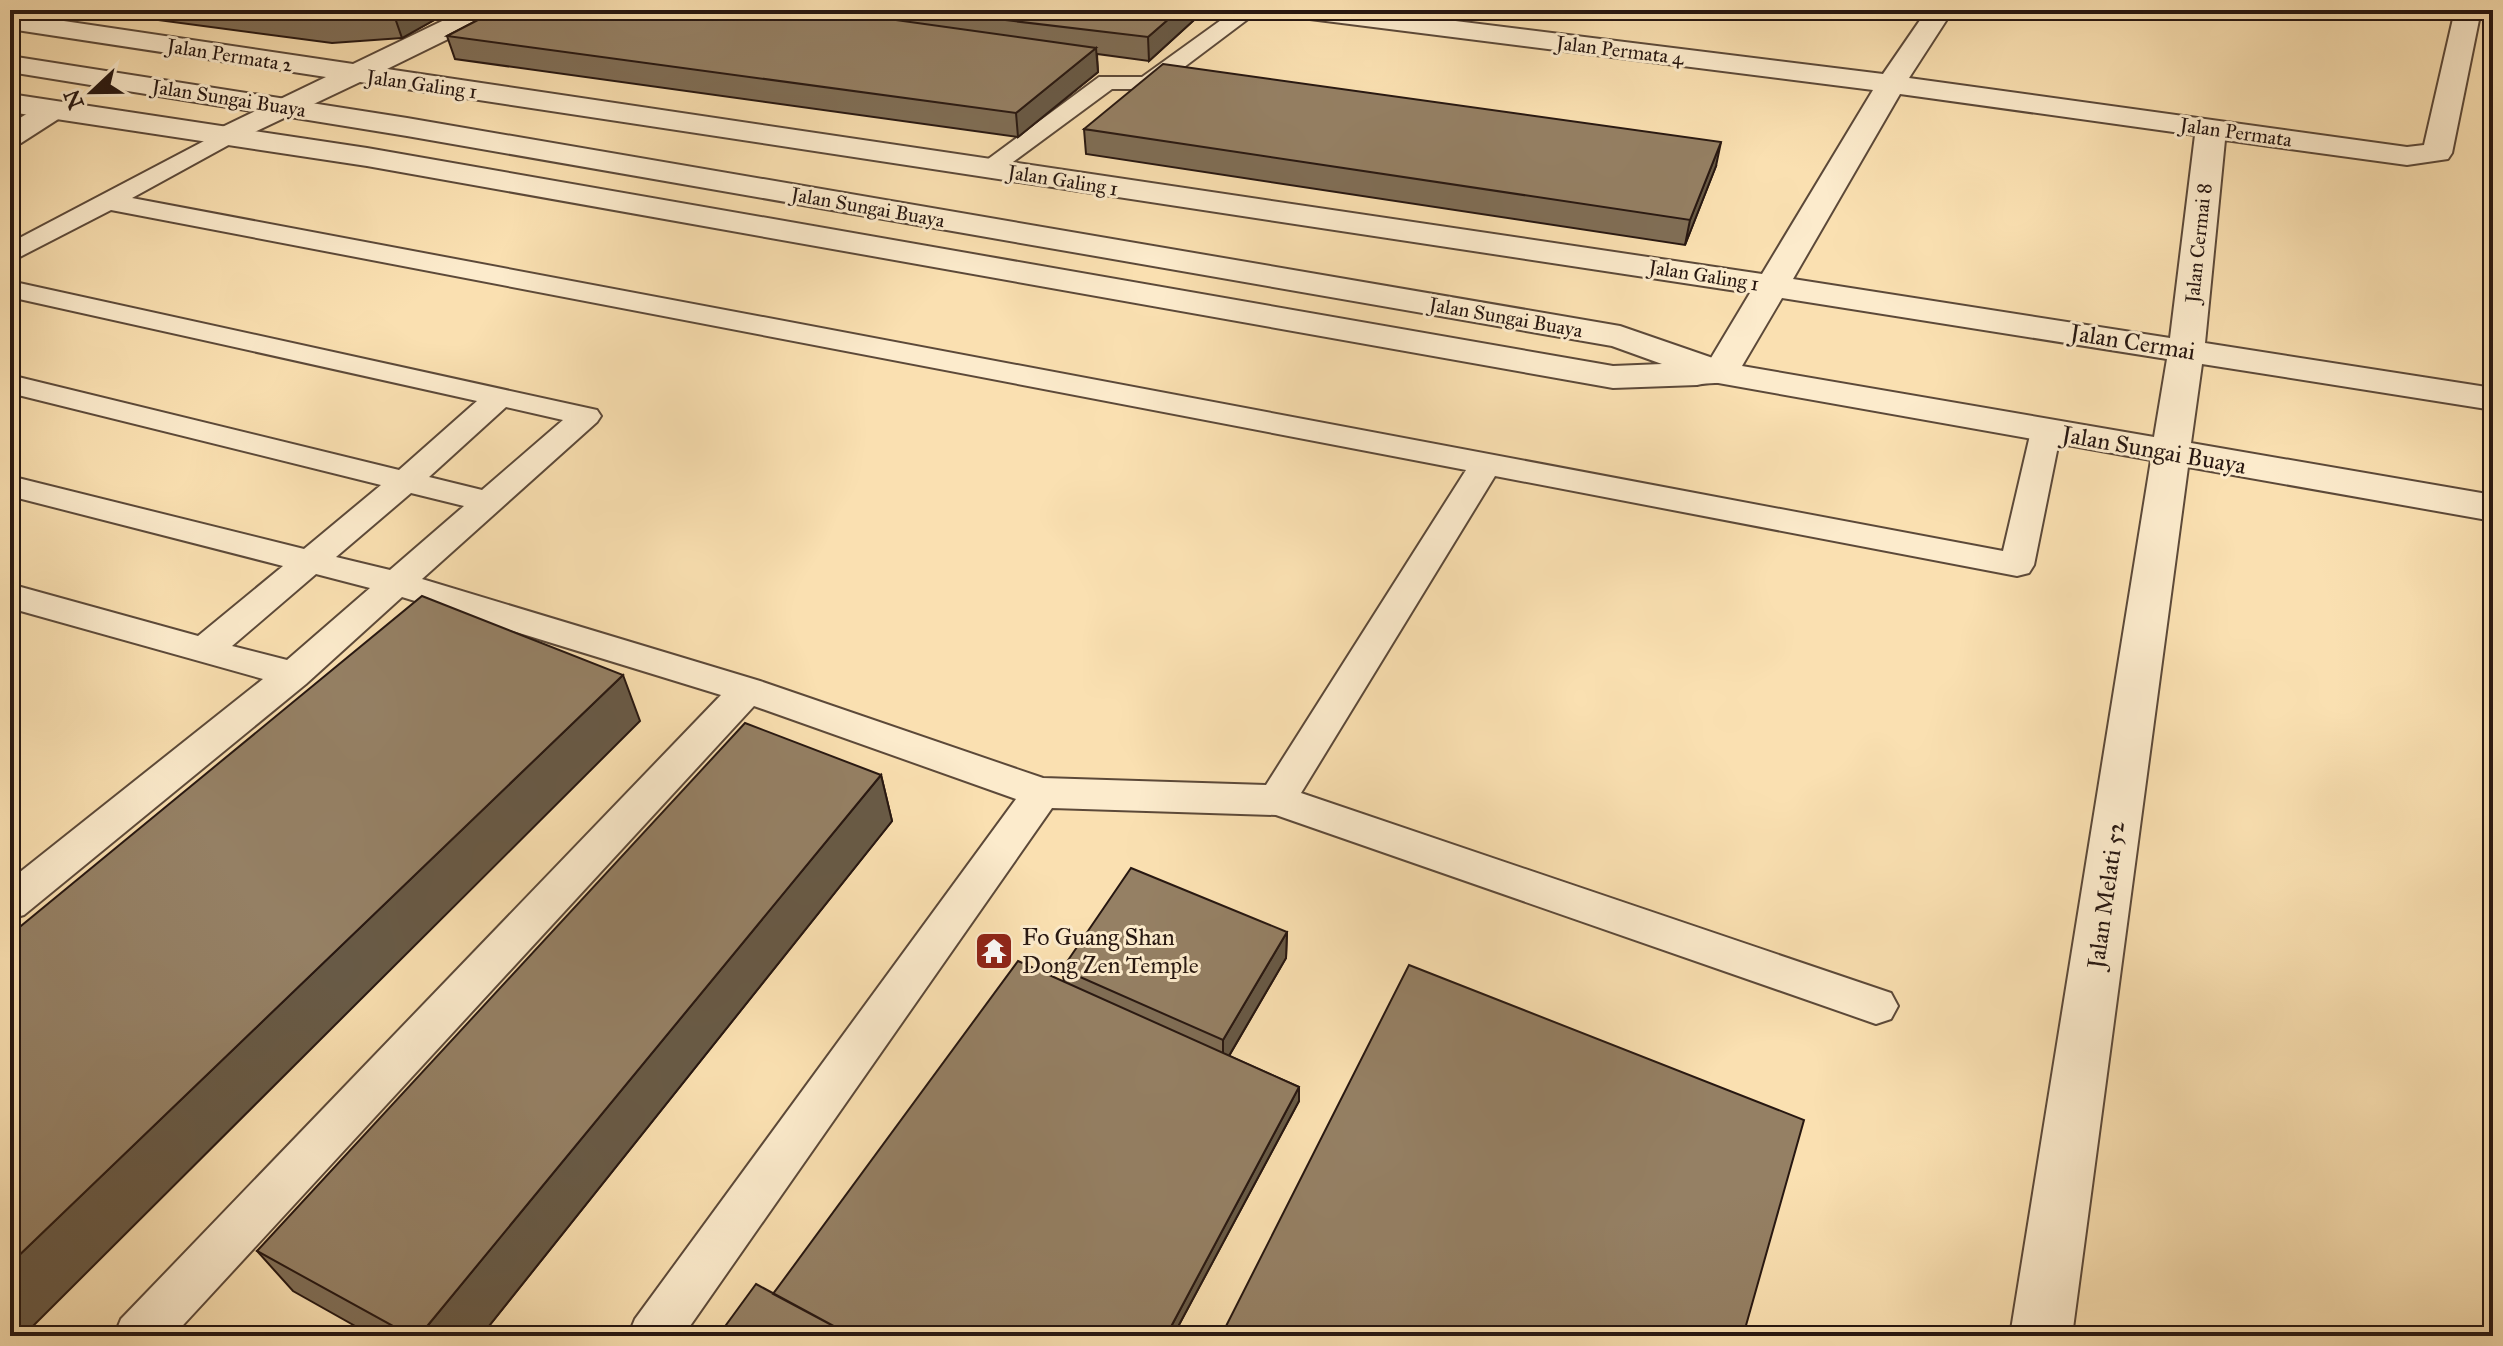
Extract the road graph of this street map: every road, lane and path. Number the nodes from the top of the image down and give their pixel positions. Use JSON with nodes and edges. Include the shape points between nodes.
{"nodes":[{"id":1,"x":486,"y":10,"type":"edge"},
{"id":2,"x":1249,"y":10,"type":"edge"},
{"id":3,"x":1302,"y":10,"type":"edge"},
{"id":4,"x":1940,"y":10,"type":"edge"},
{"id":5,"x":2468,"y":10,"type":"edge"},
{"id":6,"x":10,"y":21,"type":"edge"},
{"id":7,"x":10,"y":64,"type":"edge"},
{"id":8,"x":354,"y":74,"type":"junction"},
{"id":9,"x":1891,"y":84,"type":"junction"},
{"id":10,"x":10,"y":103,"type":"edge"},
{"id":11,"x":284,"y":107,"type":"junction"},
{"id":12,"x":53,"y":110,"type":"junction"},
{"id":13,"x":2211,"y":129,"type":"junction"},
{"id":14,"x":10,"y":137,"type":"edge"},
{"id":15,"x":225,"y":137,"type":"junction"},
{"id":16,"x":989,"y":168,"type":"junction"},
{"id":17,"x":107,"y":201,"type":"junction"},
{"id":18,"x":10,"y":254,"type":"edge"},
{"id":19,"x":1772,"y":286,"type":"junction"},
{"id":20,"x":10,"y":289,"type":"edge"},
{"id":21,"x":2186,"y":351,"type":"junction"},
{"id":22,"x":1720,"y":373,"type":"junction"},
{"id":23,"x":10,"y":384,"type":"edge"},
{"id":24,"x":500,"y":397,"type":"junction"},
{"id":25,"x":2493,"y":399,"type":"edge"},
{"id":26,"x":2046,"y":431,"type":"junction"},
{"id":27,"x":2170,"y":453,"type":"junction"},
{"id":28,"x":1486,"y":464,"type":"junction"},
{"id":29,"x":406,"y":481,"type":"junction"},
{"id":30,"x":10,"y":486,"type":"edge"},
{"id":31,"x":488,"y":502,"type":"junction"},
{"id":32,"x":2493,"y":508,"type":"edge"},
{"id":33,"x":309,"y":562,"type":"junction"},
{"id":34,"x":395,"y":583,"type":"junction"},
{"id":35,"x":10,"y":596,"type":"edge"},
{"id":36,"x":204,"y":650,"type":"junction"},
{"id":37,"x":293,"y":675,"type":"junction"},
{"id":38,"x":747,"y":690,"type":"junction"},
{"id":39,"x":1042,"y":793,"type":"junction"},
{"id":40,"x":1277,"y":800,"type":"junction"},
{"id":41,"x":10,"y":903,"type":"edge"},
{"id":42,"x":1876,"y":1006,"type":"dead end"},
{"id":43,"x":139,"y":1336,"type":"edge"},
{"id":44,"x":653,"y":1336,"type":"edge"},
{"id":45,"x":2041,"y":1336,"type":"edge"}],
"edges":[{"from":1,"to":8,"type":"street"},
{"from":2,"to":16,"type":"lane","via":[[1147,84],[1107,82]]},
{"from":3,"to":9,"type":"street","name":"Jalan Permata 4"},
{"from":4,"to":9,"type":"street"},
{"from":5,"to":13,"type":"street","name":"Jalan Permata","via":[[2437,153],[2407,156]]},
{"from":6,"to":8,"type":"street","name":"Jalan Permata 2"},
{"from":7,"to":11,"type":"street","name":"Jalan Sungai Buaya"},
{"from":8,"to":11,"type":"street"},
{"from":8,"to":16,"type":"street","name":"Jalan Galing 1"},
{"from":9,"to":13,"type":"street","name":"Jalan Permata"},
{"from":9,"to":19,"type":"street"},
{"from":10,"to":12,"type":"street","name":"Jalan Sungai Buaya"},
{"from":11,"to":15,"type":"street"},
{"from":11,"to":22,"type":"street","name":"Jalan Sungai Buaya","via":[[1620,337]]},
{"from":12,"to":14,"type":"street"},
{"from":12,"to":15,"type":"street","name":"Jalan Sungai Buaya"},
{"from":13,"to":21,"type":"street","name":"Jalan Cermai 8"},
{"from":15,"to":17,"type":"lane"},
{"from":15,"to":22,"type":"street","name":"Jalan Sungai Buaya","via":[[367,157],[1613,377]]},
{"from":16,"to":19,"type":"street","name":"Jalan Galing 1"},
{"from":17,"to":18,"type":"lane"},
{"from":17,"to":28,"type":"lane"},
{"from":19,"to":21,"type":"street","name":"Jalan Cermai"},
{"from":19,"to":22,"type":"street"},
{"from":20,"to":24,"type":"lane"},
{"from":21,"to":25,"type":"street","name":"Jalan Cermai"},
{"from":21,"to":27,"type":"street","name":"Jalan Cermai 8"},
{"from":22,"to":26,"type":"street","name":"Jalan Sungai Buaya"},
{"from":23,"to":29,"type":"lane"},
{"from":24,"to":29,"type":"lane"},
{"from":24,"to":31,"type":"lane","via":[[586,416]]},
{"from":26,"to":27,"type":"street","name":"Jalan Sungai Buaya"},
{"from":26,"to":28,"type":"lane","via":[[2017,565]]},
{"from":27,"to":32,"type":"street","name":"Jalan Sungai Buaya"},
{"from":27,"to":45,"type":"street","name":"Jalan Melati 52"},
{"from":28,"to":40,"type":"lane"},
{"from":29,"to":31,"type":"lane"},
{"from":29,"to":33,"type":"lane"},
{"from":30,"to":33,"type":"lane"},
{"from":31,"to":34,"type":"lane"},
{"from":33,"to":34,"type":"lane"},
{"from":33,"to":36,"type":"lane"},
{"from":34,"to":37,"type":"lane"},
{"from":34,"to":38,"type":"lane"},
{"from":35,"to":36,"type":"lane"},
{"from":36,"to":37,"type":"lane"},
{"from":37,"to":41,"type":"lane"},
{"from":38,"to":39,"type":"lane"},
{"from":38,"to":43,"type":"lane"},
{"from":39,"to":40,"type":"lane"},
{"from":39,"to":44,"type":"lane"},
{"from":40,"to":42,"type":"lane"}]}
